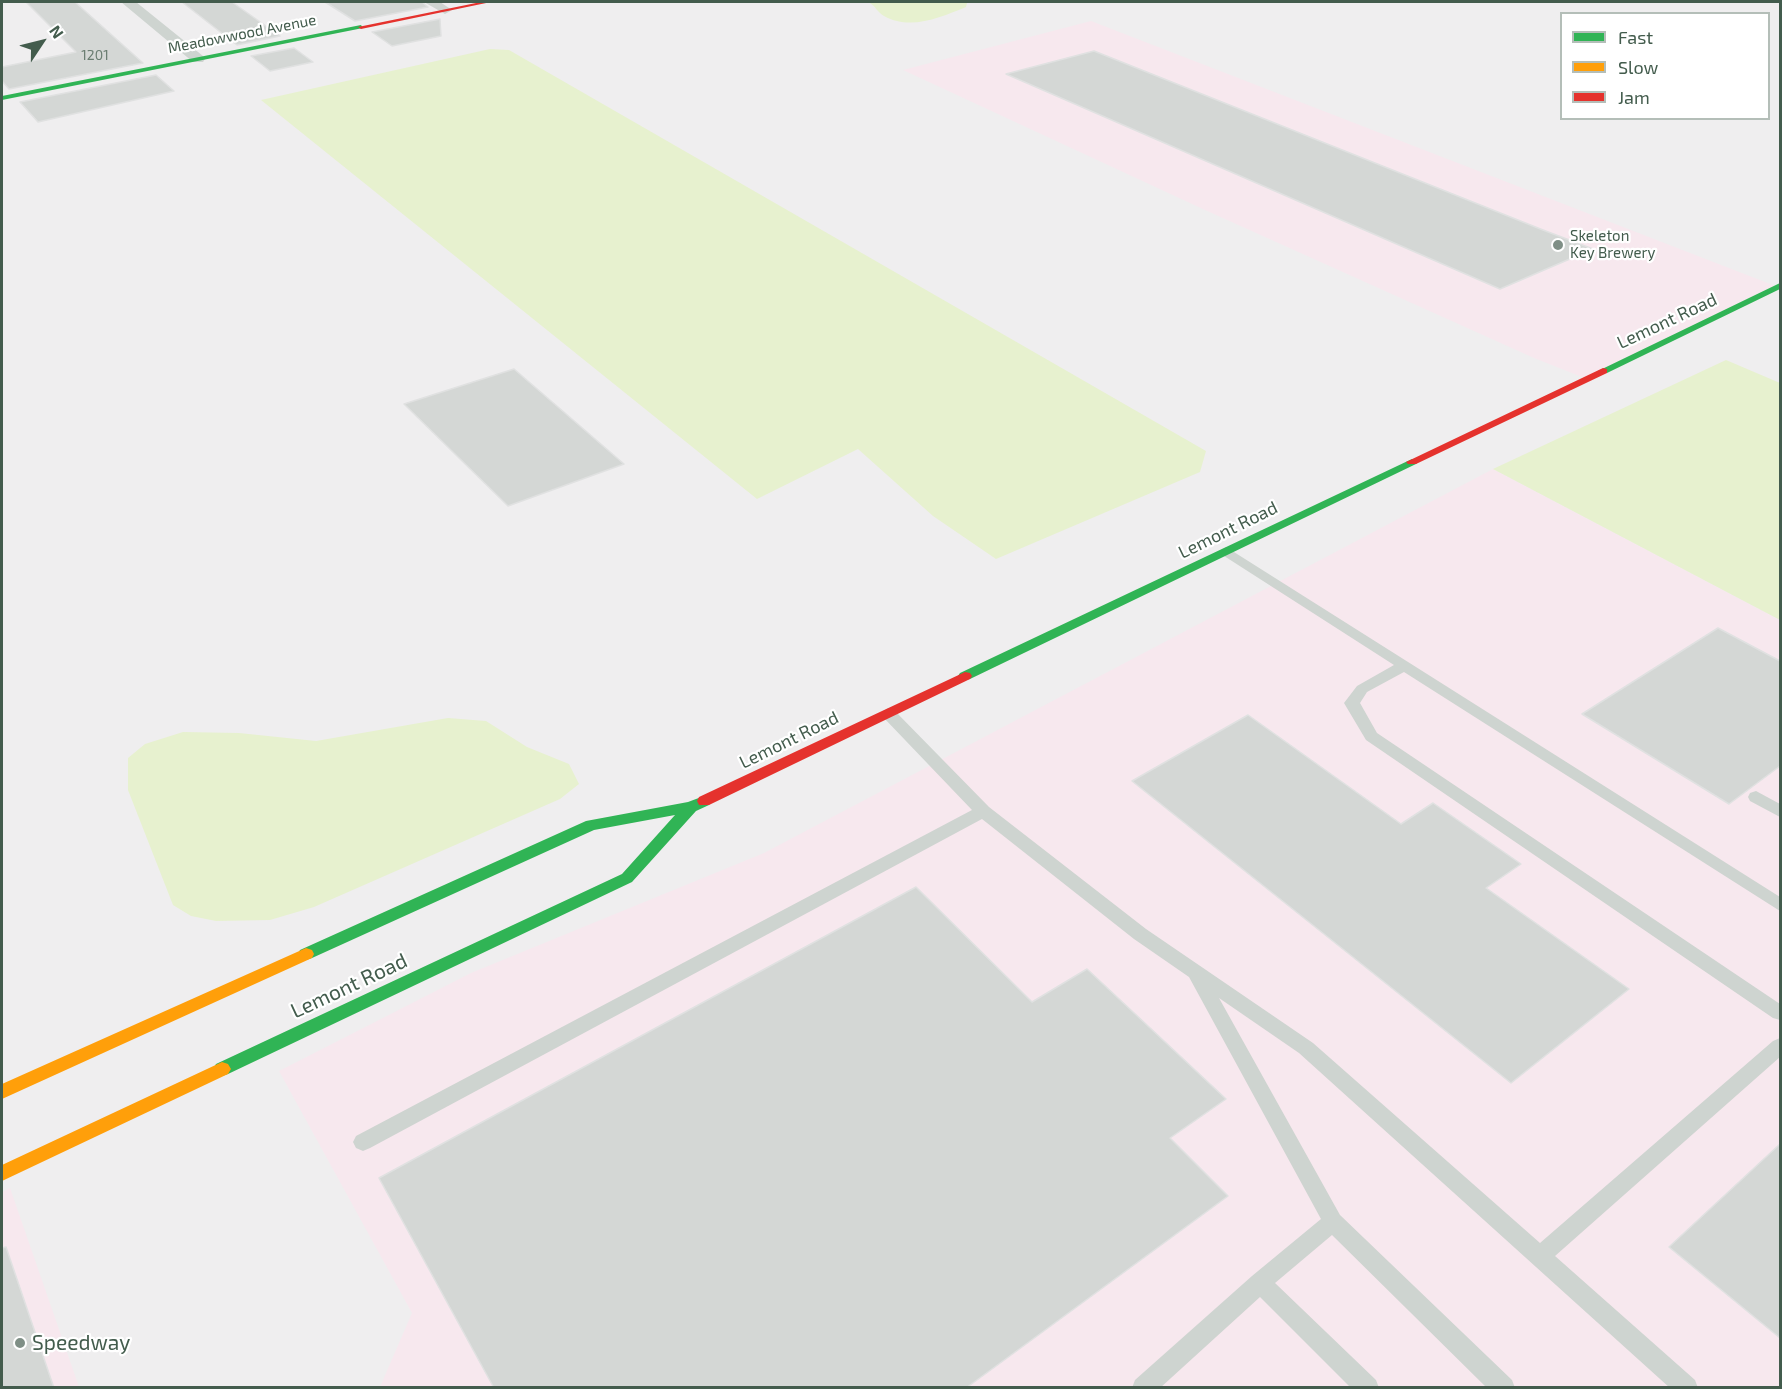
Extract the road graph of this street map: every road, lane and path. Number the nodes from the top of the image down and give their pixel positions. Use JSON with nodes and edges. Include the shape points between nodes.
{"nodes":[{"id":1,"x":128,"y":2,"type":"edge"},
{"id":2,"x":431,"y":2,"type":"edge"},
{"id":3,"x":488,"y":2,"type":"edge"},
{"id":4,"x":445,"y":10,"type":"junction"},
{"id":5,"x":198,"y":59,"type":"junction"},
{"id":6,"x":2,"y":98,"type":"edge"},
{"id":7,"x":1780,"y":286,"type":"edge"},
{"id":8,"x":1226,"y":551,"type":"junction"},
{"id":9,"x":1405,"y":665,"type":"junction"},
{"id":10,"x":888,"y":713,"type":"junction"},
{"id":11,"x":1756,"y":797,"type":"dead end"},
{"id":12,"x":691,"y":807,"type":"junction"},
{"id":13,"x":983,"y":811,"type":"junction"},
{"id":14,"x":1780,"y":811,"type":"edge"},
{"id":15,"x":1780,"y":905,"type":"edge"},
{"id":16,"x":1196,"y":973,"type":"junction"},
{"id":17,"x":1780,"y":1013,"type":"edge"},
{"id":18,"x":1780,"y":1046,"type":"edge"},
{"id":19,"x":2,"y":1092,"type":"edge"},
{"id":20,"x":363,"y":1142,"type":"dead end"},
{"id":21,"x":2,"y":1173,"type":"edge"},
{"id":22,"x":1334,"y":1222,"type":"junction"},
{"id":23,"x":1540,"y":1256,"type":"junction"},
{"id":24,"x":1260,"y":1283,"type":"junction"},
{"id":25,"x":1143,"y":1388,"type":"edge"},
{"id":26,"x":1368,"y":1388,"type":"edge"},
{"id":27,"x":1504,"y":1388,"type":"edge"},
{"id":28,"x":1687,"y":1388,"type":"edge"}],
"edges":[{"from":1,"to":5,"type":"street"},
{"from":2,"to":4,"type":"street"},
{"from":3,"to":4,"type":"main road","name":"Meadowwood Avenue"},
{"from":4,"to":5,"type":"main road","name":"Meadowwood Avenue"},
{"from":5,"to":6,"type":"main road","name":"Meadowwood Avenue"},
{"from":7,"to":8,"type":"main road","name":"Lemont Road"},
{"from":8,"to":9,"type":"lane"},
{"from":8,"to":10,"type":"main road","name":"Lemont Road"},
{"from":9,"to":15,"type":"lane"},
{"from":9,"to":17,"type":"lane","via":[[1362,689],[1352,703],[1371,736]]},
{"from":10,"to":12,"type":"main road","name":"Lemont Road"},
{"from":10,"to":13,"type":"lane"},
{"from":11,"to":14,"type":"lane"},
{"from":12,"to":19,"type":"main road","name":"Lemont Road","via":[[591,825]]},
{"from":12,"to":21,"type":"main road","name":"Lemont Road","via":[[627,878]]},
{"from":13,"to":16,"type":"lane"},
{"from":13,"to":20,"type":"lane"},
{"from":16,"to":22,"type":"lane"},
{"from":16,"to":23,"type":"lane","via":[[1305,1048]]},
{"from":18,"to":23,"type":"lane"},
{"from":22,"to":24,"type":"lane"},
{"from":22,"to":27,"type":"lane"},
{"from":23,"to":28,"type":"lane"},
{"from":24,"to":25,"type":"lane"},
{"from":24,"to":26,"type":"lane"}]}
